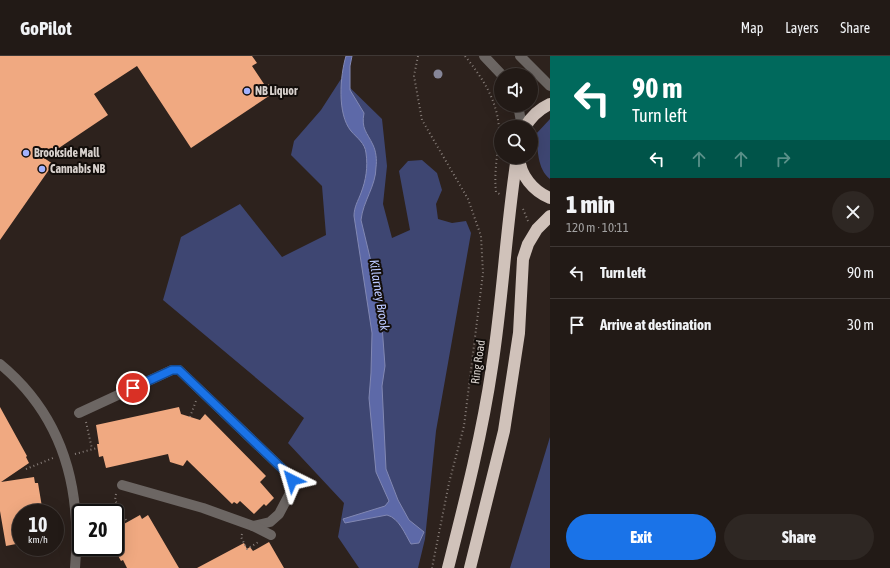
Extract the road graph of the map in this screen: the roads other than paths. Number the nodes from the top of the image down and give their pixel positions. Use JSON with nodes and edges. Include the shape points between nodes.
{"nodes":[{"id":1,"x":484,"y":56,"type":"edge"},
{"id":2,"x":520,"y":56,"type":"edge"},
{"id":3,"x":495,"y":68,"type":"edge"},
{"id":4,"x":550,"y":86,"type":"edge"},
{"id":5,"x":550,"y":104,"type":"edge"},
{"id":6,"x":529,"y":120,"type":"edge"},
{"id":7,"x":517,"y":164,"type":"edge"},
{"id":8,"x":520,"y":164,"type":"edge"},
{"id":9,"x":550,"y":198,"type":"edge"},
{"id":10,"x":550,"y":216,"type":"edge"},
{"id":11,"x":0,"y":364,"type":"edge"},
{"id":12,"x":80,"y":413,"type":"road end"},
{"id":13,"x":120,"y":489,"type":"road end"},
{"id":14,"x":253,"y":526,"type":"junction"},
{"id":15,"x":271,"y":535,"type":"dead end"},
{"id":16,"x":75,"y":568,"type":"edge"},
{"id":17,"x":448,"y":568,"type":"edge"},
{"id":18,"x":470,"y":568,"type":"edge"}],
"edges":[{"from":1,"to":3,"type":"street"},
{"from":2,"to":4,"type":"street"},
{"from":5,"to":6,"type":"highway"},
{"from":7,"to":17,"type":"highway","name":"Ring Road","via":[[510,202],[492,366],[479,446]]},
{"from":8,"to":9,"type":"highway","via":[[523,174],[532,186],[543,196]]},
{"from":10,"to":18,"type":"highway","via":[[537,229],[523,259],[518,333],[504,431]]},
{"from":11,"to":16,"type":"street","via":[[16,378],[34,400],[65,454],[77,512]]},
{"from":12,"to":14,"type":"street","via":[[172,370],[179,370],[292,480],[290,493],[279,514],[270,522]]},
{"from":13,"to":14,"type":"street","via":[[203,508]]},
{"from":14,"to":15,"type":"street"}]}
